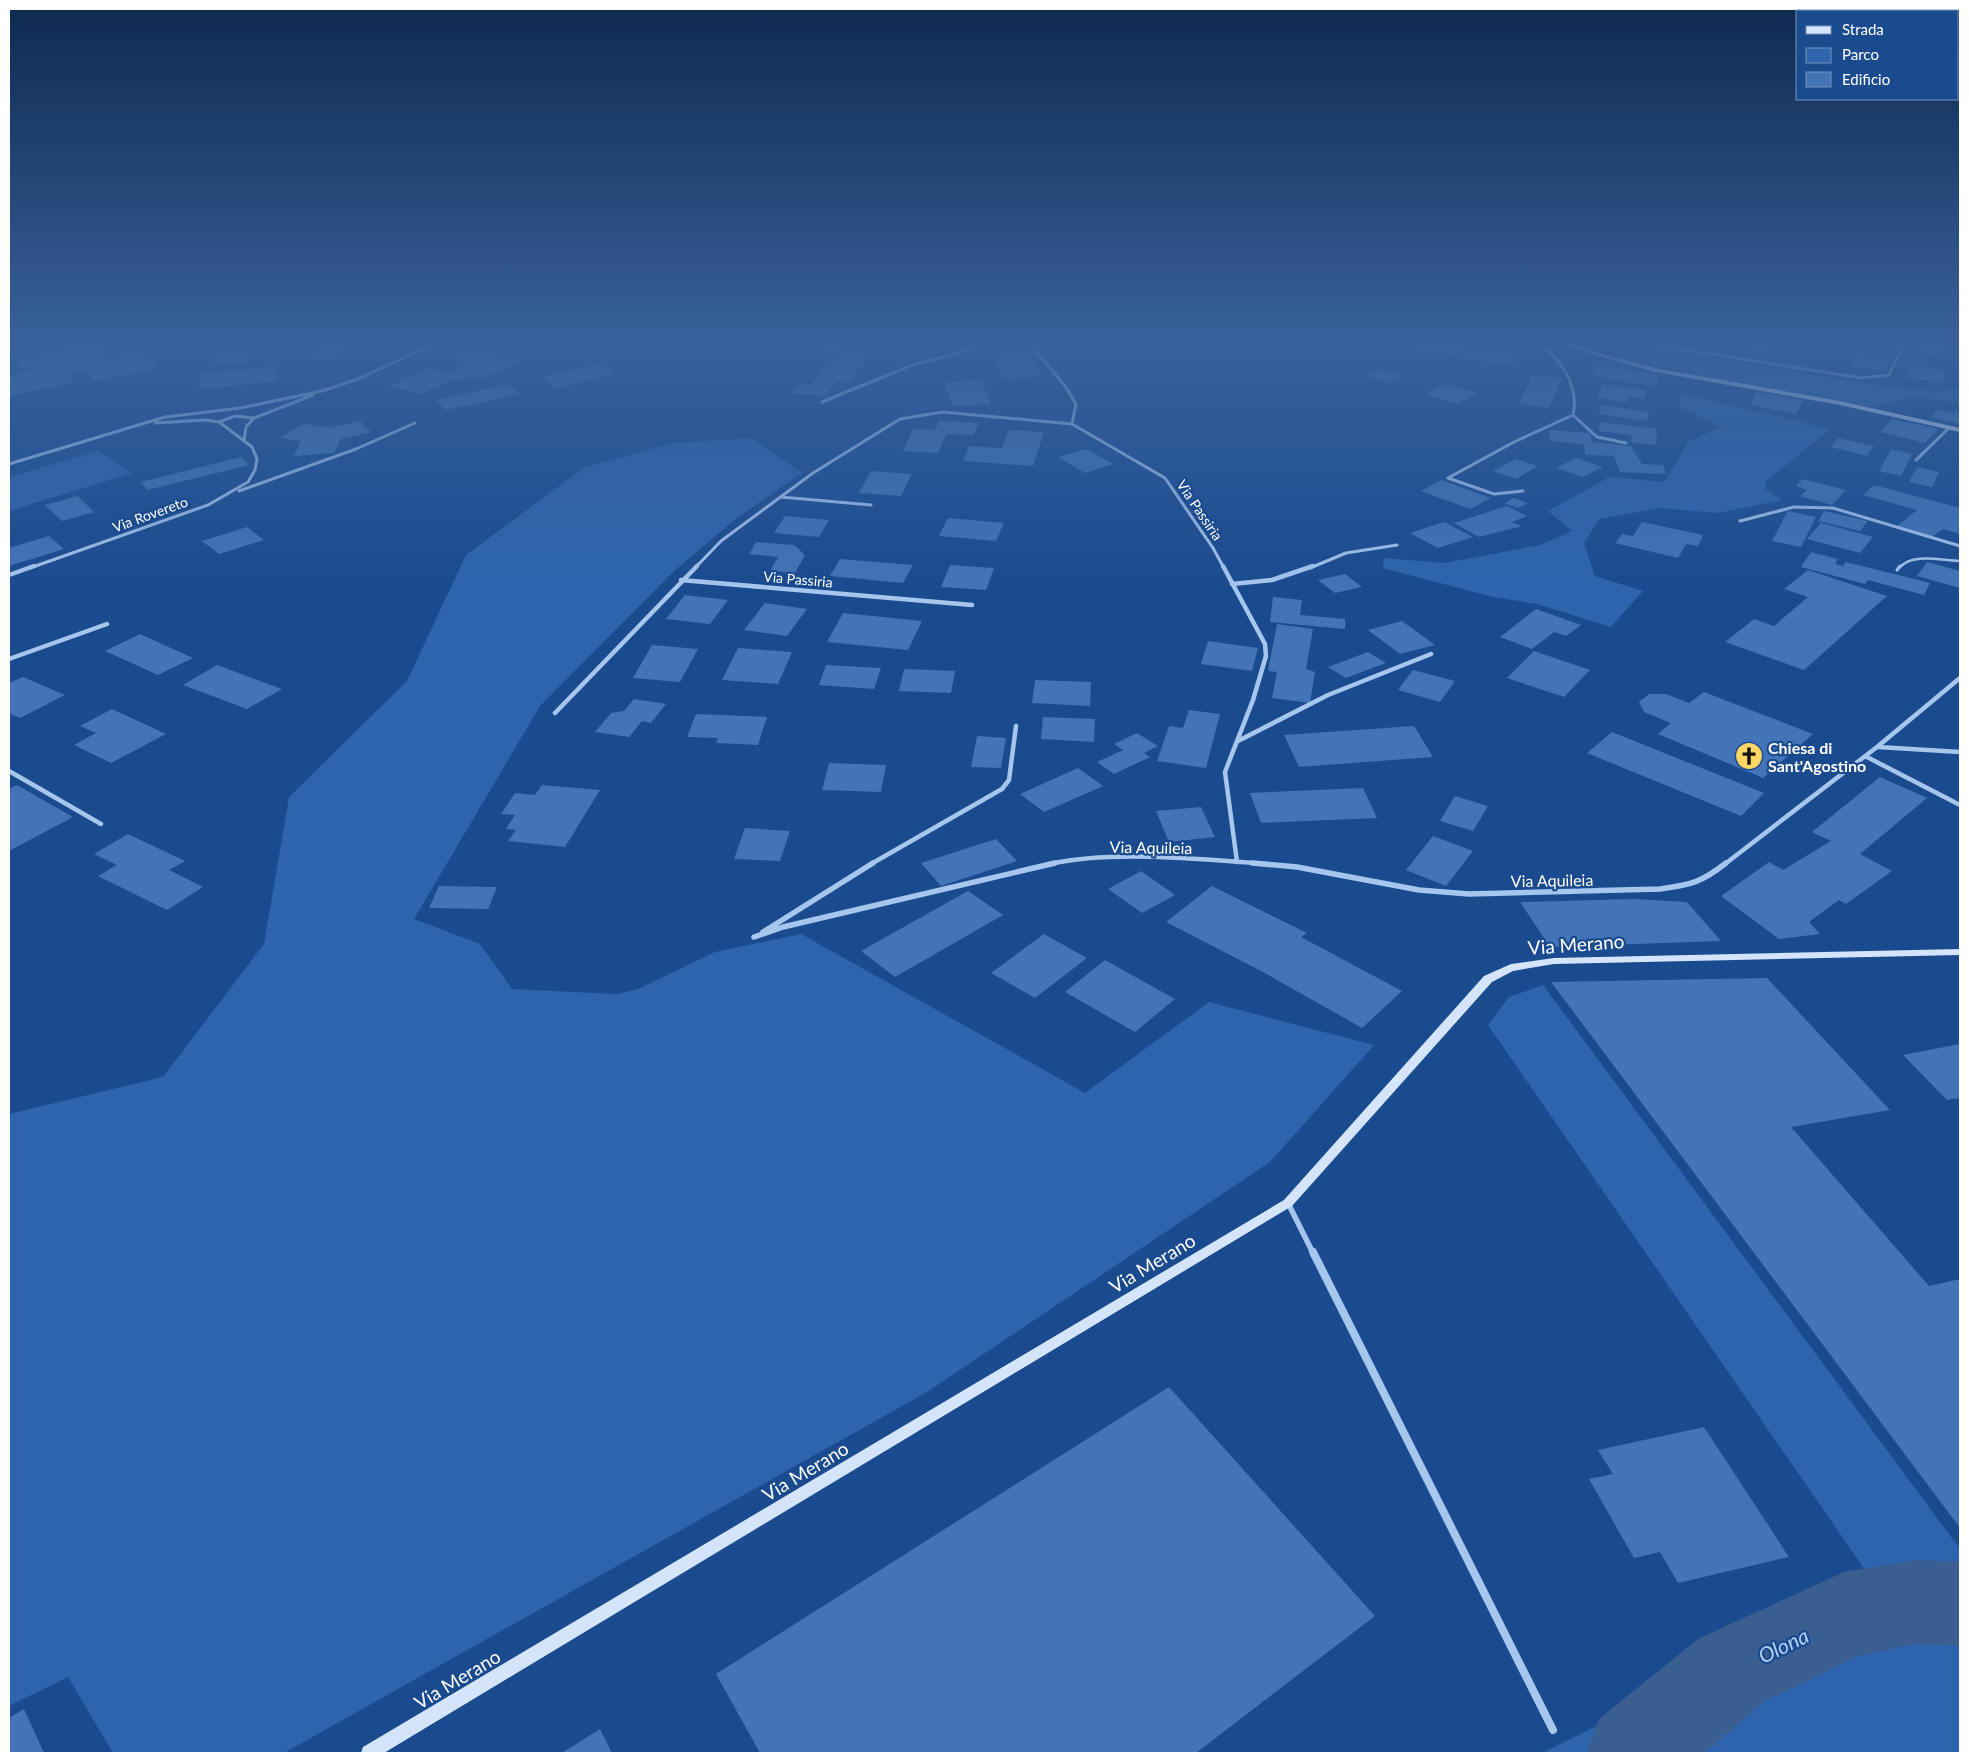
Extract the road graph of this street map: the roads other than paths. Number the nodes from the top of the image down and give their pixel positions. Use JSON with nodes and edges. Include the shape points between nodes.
{"nodes":[{"id":1,"x":145,"y":422,"type":"edge"},
{"id":2,"x":158,"y":422,"type":"edge"},
{"id":3,"x":220,"y":422,"type":"edge"},
{"id":4,"x":250,"y":422,"type":"edge"},
{"id":5,"x":896,"y":422,"type":"edge"},
{"id":6,"x":1053,"y":422,"type":"edge"},
{"id":7,"x":1557,"y":422,"type":"edge"},
{"id":8,"x":1581,"y":422,"type":"edge"},
{"id":9,"x":1924,"y":422,"type":"edge"},
{"id":10,"x":142,"y":423,"type":"junction"},
{"id":11,"x":415,"y":423,"type":"dead end"},
{"id":12,"x":1072,"y":424,"type":"joint"},
{"id":13,"x":1949,"y":428,"type":"junction"},
{"id":14,"x":1960,"y":430,"type":"edge"},
{"id":15,"x":244,"y":440,"type":"junction"},
{"id":16,"x":1626,"y":443,"type":"dead end"},
{"id":17,"x":1916,"y":460,"type":"dead end"},
{"id":18,"x":9,"y":464,"type":"edge"},
{"id":19,"x":1523,"y":491,"type":"dead end"},
{"id":20,"x":229,"y":494,"type":"junction"},
{"id":21,"x":781,"y":497,"type":"junction"},
{"id":22,"x":871,"y":505,"type":"dead end"},
{"id":23,"x":1740,"y":520,"type":"dead end"},
{"id":24,"x":1397,"y":545,"type":"dead end"},
{"id":25,"x":1960,"y":546,"type":"edge"},
{"id":26,"x":1960,"y":561,"type":"edge"},
{"id":27,"x":1897,"y":570,"type":"dead end"},
{"id":28,"x":9,"y":575,"type":"edge"},
{"id":29,"x":681,"y":580,"type":"junction"},
{"id":30,"x":1232,"y":584,"type":"junction"},
{"id":31,"x":972,"y":605,"type":"dead end"},
{"id":32,"x":107,"y":624,"type":"dead end"},
{"id":33,"x":1431,"y":654,"type":"dead end"},
{"id":34,"x":9,"y":659,"type":"edge"},
{"id":35,"x":1960,"y":678,"type":"edge"},
{"id":36,"x":555,"y":713,"type":"dead end"},
{"id":37,"x":1016,"y":726,"type":"dead end"},
{"id":38,"x":1237,"y":741,"type":"junction"},
{"id":39,"x":1877,"y":747,"type":"junction"},
{"id":40,"x":1960,"y":752,"type":"edge"},
{"id":41,"x":1865,"y":756,"type":"junction"},
{"id":42,"x":9,"y":771,"type":"edge"},
{"id":43,"x":1960,"y":805,"type":"edge"},
{"id":44,"x":101,"y":824,"type":"dead end"},
{"id":45,"x":1237,"y":862,"type":"junction"},
{"id":46,"x":1960,"y":952,"type":"edge"},
{"id":47,"x":1288,"y":1203,"type":"junction"},
{"id":48,"x":1553,"y":1730,"type":"dead end"},
{"id":49,"x":369,"y":1753,"type":"edge"}],
"edges":[{"from":1,"to":10,"type":"street"},
{"from":2,"to":10,"type":"street"},
{"from":3,"to":15,"type":"street","name":"Via Rovereto"},
{"from":4,"to":15,"type":"street"},
{"from":5,"to":21,"type":"street","name":"Via Passiria","via":[[813,473]]},
{"from":6,"to":12,"type":"street","name":"Via Passiria"},
{"from":7,"to":19,"type":"street","via":[[1448,478],[1494,494]]},
{"from":8,"to":16,"type":"street","via":[[1598,437]]},
{"from":9,"to":13,"type":"street"},
{"from":10,"to":18,"type":"street"},
{"from":11,"to":20,"type":"street","via":[[356,449]]},
{"from":12,"to":30,"type":"street","name":"Via Passiria","via":[[1165,478],[1213,548]]},
{"from":13,"to":14,"type":"street"},
{"from":13,"to":17,"type":"street"},
{"from":15,"to":20,"type":"street","name":"Via Rovereto","via":[[252,447],[257,459],[255,470],[248,482]]},
{"from":20,"to":28,"type":"street","name":"Via Rovereto","via":[[186,513]]},
{"from":21,"to":22,"type":"street"},
{"from":21,"to":29,"type":"street","name":"Via Passiria","via":[[721,540]]},
{"from":23,"to":25,"type":"street","via":[[1794,506],[1833,508]]},
{"from":24,"to":30,"type":"street","via":[[1346,553],[1272,580]]},
{"from":26,"to":27,"type":"lane","via":[[1910,559],[1902,562]]},
{"from":29,"to":31,"type":"street","name":"Via Passiria"},
{"from":29,"to":36,"type":"street","name":"Via Passiria"},
{"from":30,"to":38,"type":"street","name":"Via Passiria","via":[[1265,644],[1266,656]]},
{"from":32,"to":34,"type":"street"},
{"from":33,"to":38,"type":"street","via":[[1328,695]]},
{"from":35,"to":39,"type":"street","name":"Via Aquileia"},
{"from":37,"to":45,"type":"street","name":"Via Aquileia","via":[[1009,780],[1002,789],[861,870],[754,937],[783,927],[1069,860],[1142,858]]},
{"from":38,"to":45,"type":"street","name":"Via Passiria","via":[[1225,772]]},
{"from":39,"to":40,"type":"street"},
{"from":39,"to":41,"type":"street","name":"Via Aquileia"},
{"from":41,"to":43,"type":"street"},
{"from":41,"to":45,"type":"street","name":"Via Aquileia","via":[[1706,879],[1684,886],[1469,894],[1419,890],[1297,867]]},
{"from":42,"to":44,"type":"street"},
{"from":46,"to":47,"type":"street","name":"Via Merano","via":[[1554,961],[1511,968],[1488,979]]},
{"from":47,"to":48,"type":"street"},
{"from":47,"to":49,"type":"street","name":"Via Merano"}]}
